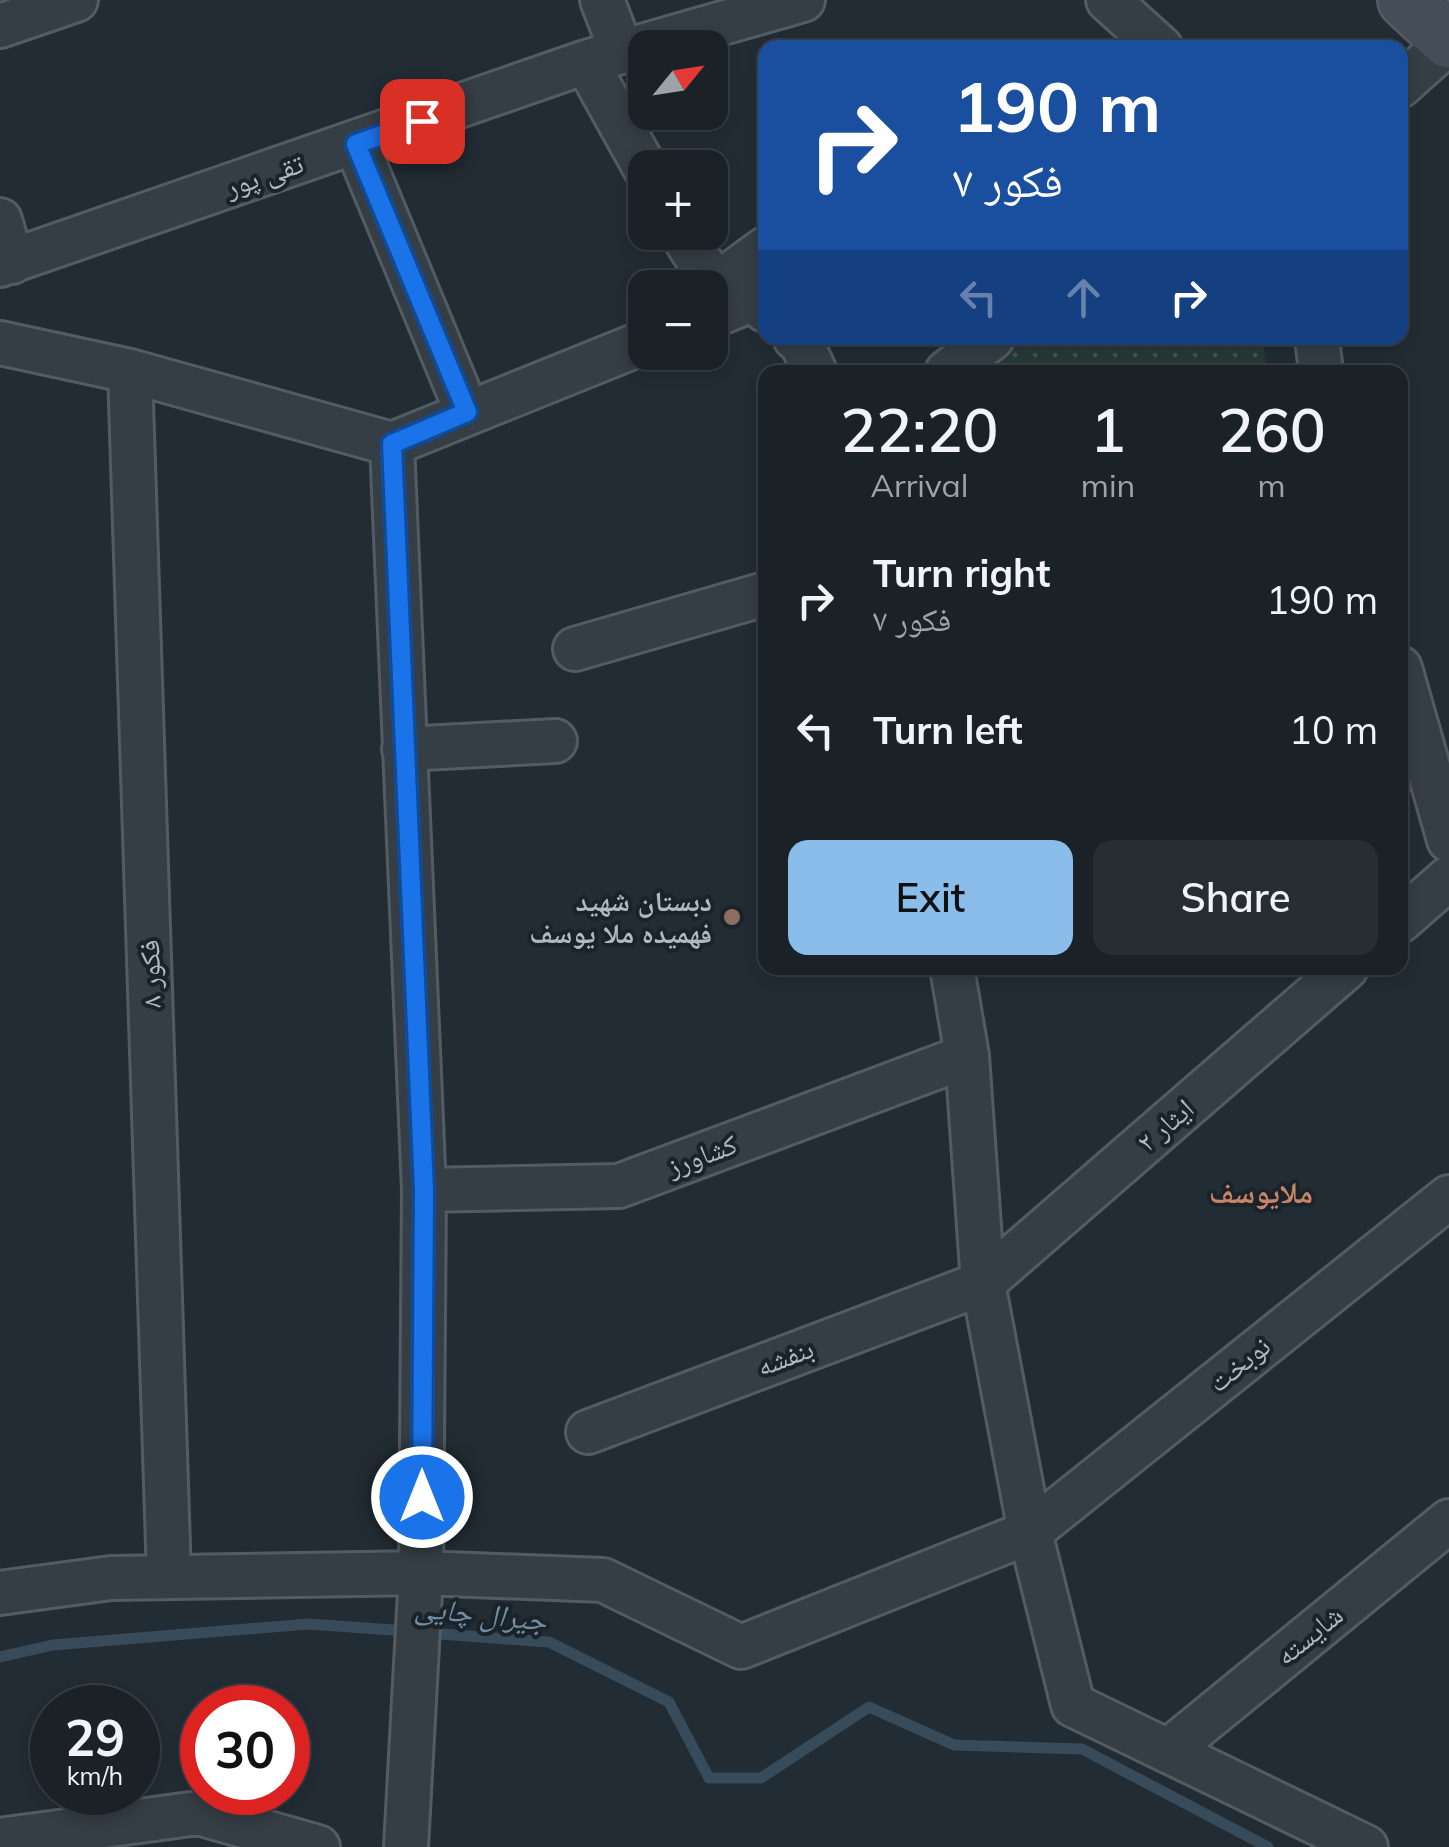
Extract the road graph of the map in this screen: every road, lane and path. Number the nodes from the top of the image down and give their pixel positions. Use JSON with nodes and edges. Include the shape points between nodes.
{"nodes":[{"id":1,"x":76,"y":0,"type":"edge"},
{"id":2,"x":602,"y":0,"type":"edge"},
{"id":3,"x":803,"y":0,"type":"edge"},
{"id":4,"x":1108,"y":0,"type":"edge"},
{"id":5,"x":1406,"y":0,"type":"edge"},
{"id":6,"x":0,"y":26,"type":"edge"},
{"id":7,"x":1153,"y":40,"type":"edge"},
{"id":8,"x":1449,"y":41,"type":"edge"},
{"id":9,"x":604,"y":57,"type":"junction"},
{"id":10,"x":1408,"y":79,"type":"edge"},
{"id":11,"x":356,"y":144,"type":"junction"},
{"id":12,"x":638,"y":150,"type":"edge"},
{"id":13,"x":0,"y":220,"type":"edge"},
{"id":14,"x":691,"y":250,"type":"edge"},
{"id":15,"x":758,"y":262,"type":"edge"},
{"id":16,"x":6,"y":264,"type":"edge"},
{"id":17,"x":737,"y":302,"type":"edge"},
{"id":18,"x":0,"y":343,"type":"edge"},
{"id":19,"x":983,"y":345,"type":"edge"},
{"id":20,"x":628,"y":349,"type":"edge"},
{"id":21,"x":956,"y":365,"type":"edge"},
{"id":22,"x":130,"y":371,"type":"junction"},
{"id":23,"x":467,"y":412,"type":"junction"},
{"id":24,"x":392,"y":444,"type":"junction"},
{"id":25,"x":758,"y":596,"type":"edge"},
{"id":26,"x":575,"y":649,"type":"dead end"},
{"id":27,"x":1408,"y":696,"type":"edge"},
{"id":28,"x":555,"y":741,"type":"dead end"},
{"id":29,"x":404,"y":749,"type":"junction"},
{"id":30,"x":1449,"y":840,"type":"edge"},
{"id":31,"x":1449,"y":878,"type":"edge"},
{"id":32,"x":1408,"y":914,"type":"edge"},
{"id":33,"x":963,"y":975,"type":"edge"},
{"id":34,"x":1338,"y":975,"type":"edge"},
{"id":35,"x":968,"y":1056,"type":"junction"},
{"id":36,"x":424,"y":1190,"type":"junction"},
{"id":37,"x":1449,"y":1197,"type":"edge"},
{"id":38,"x":983,"y":1283,"type":"junction"},
{"id":39,"x":588,"y":1432,"type":"dead end"},
{"id":40,"x":1449,"y":1521,"type":"edge"},
{"id":41,"x":1030,"y":1532,"type":"junction"},
{"id":42,"x":421,"y":1573,"type":"junction"},
{"id":43,"x":168,"y":1577,"type":"junction"},
{"id":44,"x":0,"y":1593,"type":"edge"},
{"id":45,"x":1169,"y":1750,"type":"junction"},
{"id":46,"x":0,"y":1840,"type":"edge"},
{"id":47,"x":318,"y":1847,"type":"edge"},
{"id":48,"x":406,"y":1847,"type":"edge"},
{"id":49,"x":1366,"y":1847,"type":"edge"}],
"edges":[{"from":1,"to":6,"type":"street"},
{"from":2,"to":9,"type":"street"},
{"from":3,"to":9,"type":"street","name":"تقی پور"},
{"from":4,"to":7,"type":"street"},
{"from":5,"to":8,"type":"main road"},
{"from":8,"to":10,"type":"street"},
{"from":9,"to":11,"type":"street","name":"تقی پور"},
{"from":9,"to":12,"type":"street"},
{"from":11,"to":16,"type":"street","name":"تقی پور"},
{"from":11,"to":23,"type":"street"},
{"from":13,"to":16,"type":"street"},
{"from":14,"to":17,"type":"street"},
{"from":15,"to":17,"type":"street"},
{"from":18,"to":22,"type":"street"},
{"from":19,"to":21,"type":"street"},
{"from":20,"to":23,"type":"street"},
{"from":22,"to":24,"type":"street"},
{"from":22,"to":43,"type":"street","name":"فکور ۸"},
{"from":23,"to":24,"type":"street"},
{"from":24,"to":29,"type":"street"},
{"from":25,"to":26,"type":"street"},
{"from":27,"to":30,"type":"street"},
{"from":28,"to":29,"type":"street"},
{"from":29,"to":36,"type":"street"},
{"from":31,"to":32,"type":"street"},
{"from":33,"to":35,"type":"street"},
{"from":34,"to":38,"type":"street","name":"ایثار ۲"},
{"from":35,"to":36,"type":"street","name":"کشاورز","via":[[620,1186]]},
{"from":35,"to":38,"type":"street"},
{"from":36,"to":42,"type":"street"},
{"from":37,"to":41,"type":"street","name":"نوبخت"},
{"from":38,"to":39,"type":"street","name":"بنفشه"},
{"from":38,"to":41,"type":"street"},
{"from":40,"to":45,"type":"street","name":"شایسته"},
{"from":41,"to":42,"type":"street","name":"نوبخت","via":[[741,1646],[603,1580]]},
{"from":41,"to":45,"type":"street","via":[[1074,1705]]},
{"from":42,"to":43,"type":"street","name":"نوبخت"},
{"from":42,"to":48,"type":"street"},
{"from":43,"to":44,"type":"street","name":"نوبخت"},
{"from":45,"to":49,"type":"street"},
{"from":46,"to":47,"type":"street","via":[[198,1813]]}]}
